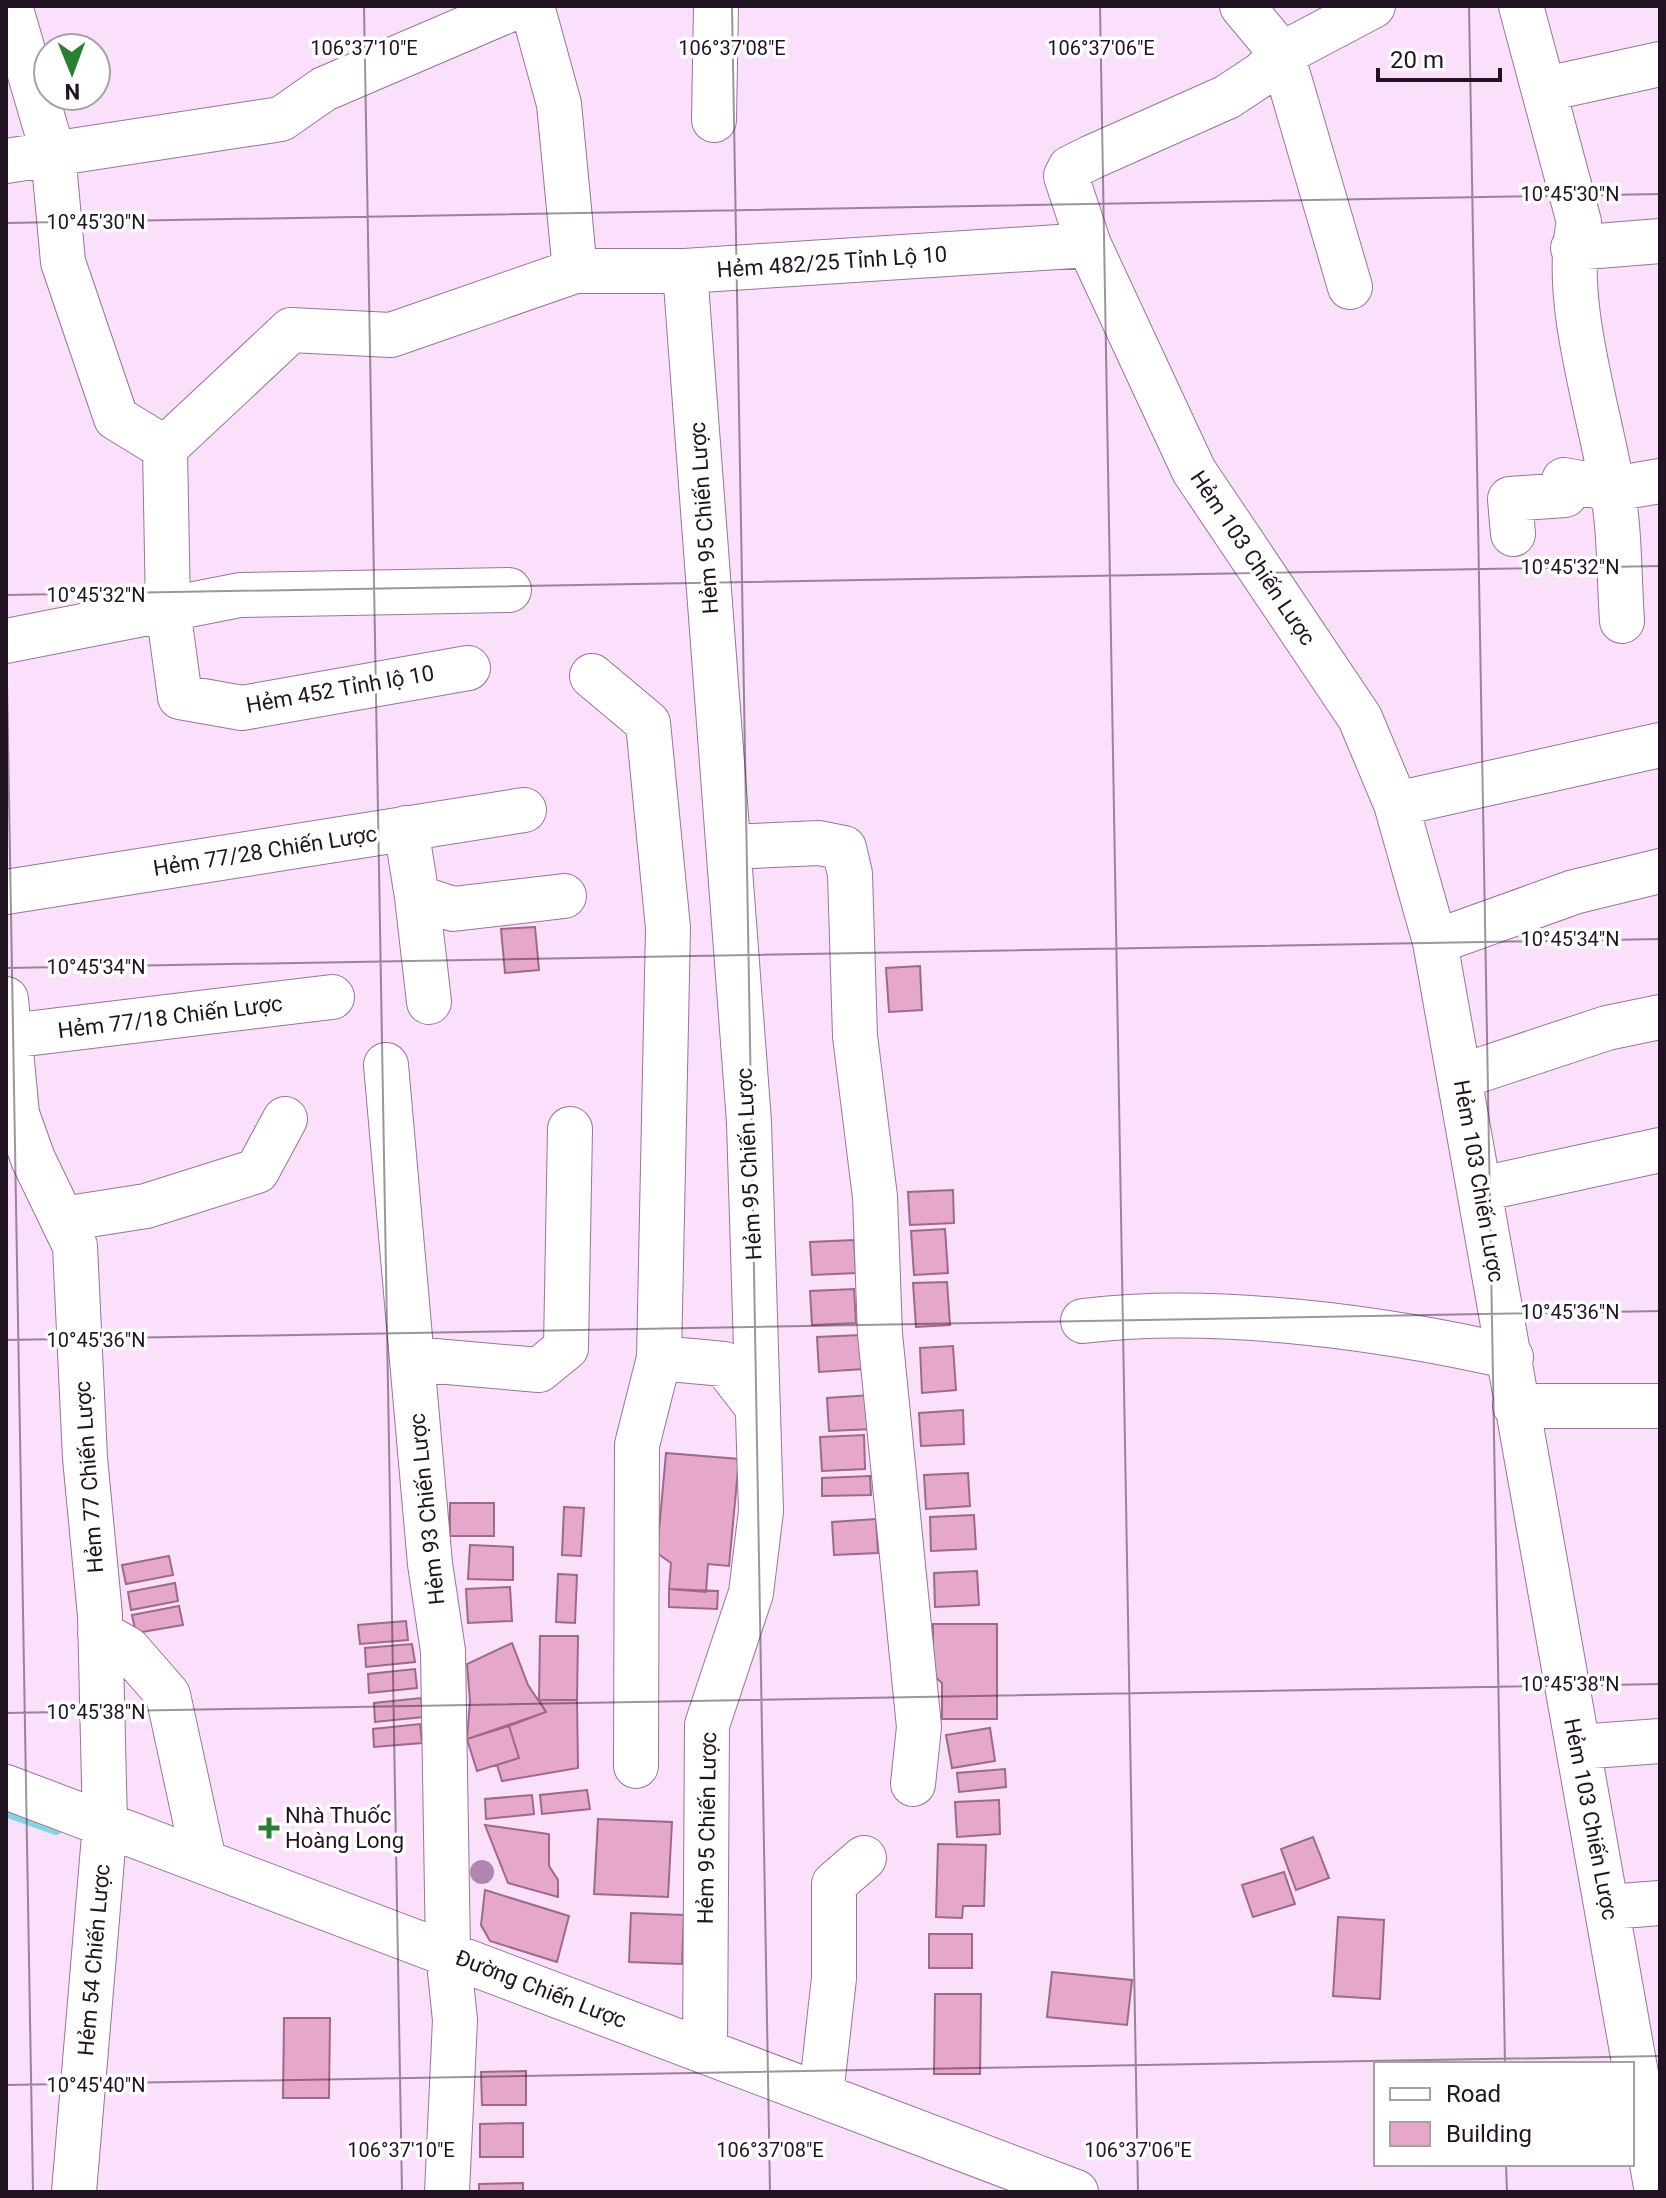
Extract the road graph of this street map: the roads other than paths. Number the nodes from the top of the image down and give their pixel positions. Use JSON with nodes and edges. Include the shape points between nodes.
{"nodes":[{"id":1,"x":10,"y":6,"type":"edge"},
{"id":2,"x":518,"y":6,"type":"edge"},
{"id":3,"x":532,"y":6,"type":"edge"},
{"id":4,"x":716,"y":6,"type":"edge"},
{"id":5,"x":1242,"y":6,"type":"edge"},
{"id":6,"x":1373,"y":6,"type":"edge"},
{"id":7,"x":1521,"y":6,"type":"edge"},
{"id":8,"x":1282,"y":54,"type":"junction"},
{"id":9,"x":1660,"y":64,"type":"edge"},
{"id":10,"x":1546,"y":89,"type":"junction"},
{"id":11,"x":714,"y":120,"type":"dead end"},
{"id":12,"x":53,"y":153,"type":"junction"},
{"id":13,"x":6,"y":161,"type":"edge"},
{"id":14,"x":1660,"y":241,"type":"edge"},
{"id":15,"x":1089,"y":245,"type":"junction"},
{"id":16,"x":1573,"y":248,"type":"junction"},
{"id":17,"x":575,"y":271,"type":"junction"},
{"id":18,"x":685,"y":271,"type":"junction"},
{"id":19,"x":1350,"y":287,"type":"dead end"},
{"id":20,"x":165,"y":448,"type":"junction"},
{"id":21,"x":1660,"y":481,"type":"edge"},
{"id":22,"x":1613,"y":489,"type":"junction"},
{"id":23,"x":1513,"y":534,"type":"dead end"},
{"id":24,"x":509,"y":590,"type":"dead end"},
{"id":25,"x":168,"y":609,"type":"junction"},
{"id":26,"x":1622,"y":621,"type":"dead end"},
{"id":27,"x":6,"y":641,"type":"edge"},
{"id":28,"x":468,"y":668,"type":"dead end"},
{"id":29,"x":592,"y":676,"type":"dead end"},
{"id":30,"x":1660,"y":745,"type":"edge"},
{"id":31,"x":1396,"y":804,"type":"junction"},
{"id":32,"x":524,"y":810,"type":"dead end"},
{"id":33,"x":406,"y":828,"type":"junction"},
{"id":34,"x":729,"y":847,"type":"junction"},
{"id":35,"x":1660,"y":871,"type":"edge"},
{"id":36,"x":6,"y":892,"type":"edge"},
{"id":37,"x":564,"y":896,"type":"dead end"},
{"id":38,"x":417,"y":897,"type":"junction"},
{"id":39,"x":1435,"y":942,"type":"junction"},
{"id":40,"x":332,"y":997,"type":"dead end"},
{"id":41,"x":429,"y":1002,"type":"dead end"},
{"id":42,"x":1660,"y":1017,"type":"edge"},
{"id":43,"x":7,"y":1018,"type":"edge"},
{"id":44,"x":386,"y":1065,"type":"dead end"},
{"id":45,"x":1459,"y":1077,"type":"junction"},
{"id":46,"x":285,"y":1119,"type":"dead end"},
{"id":47,"x":570,"y":1129,"type":"dead end"},
{"id":48,"x":1660,"y":1150,"type":"edge"},
{"id":49,"x":19,"y":1162,"type":"edge"},
{"id":50,"x":1481,"y":1189,"type":"junction"},
{"id":51,"x":63,"y":1219,"type":"junction"},
{"id":52,"x":1083,"y":1321,"type":"dead end"},
{"id":53,"x":1511,"y":1357,"type":"junction"},
{"id":54,"x":659,"y":1358,"type":"junction"},
{"id":55,"x":412,"y":1359,"type":"junction"},
{"id":56,"x":1515,"y":1406,"type":"junction"},
{"id":57,"x":1660,"y":1406,"type":"edge"},
{"id":58,"x":758,"y":1408,"type":"junction"},
{"id":59,"x":100,"y":1633,"type":"junction"},
{"id":60,"x":1660,"y":1741,"type":"edge"},
{"id":61,"x":1578,"y":1747,"type":"junction"},
{"id":62,"x":636,"y":1766,"type":"dead end"},
{"id":63,"x":913,"y":1784,"type":"dead end"},
{"id":64,"x":6,"y":1787,"type":"edge"},
{"id":65,"x":104,"y":1839,"type":"junction"},
{"id":66,"x":864,"y":1858,"type":"dead end"},
{"id":67,"x":204,"y":1861,"type":"junction"},
{"id":68,"x":1660,"y":1903,"type":"edge"},
{"id":69,"x":1608,"y":1907,"type":"junction"},
{"id":70,"x":448,"y":1953,"type":"junction"},
{"id":71,"x":705,"y":2052,"type":"junction"},
{"id":72,"x":1628,"y":2062,"type":"edge"},
{"id":73,"x":821,"y":2095,"type":"junction"},
{"id":74,"x":1634,"y":2107,"type":"edge"},
{"id":75,"x":1643,"y":2176,"type":"edge"},
{"id":76,"x":74,"y":2192,"type":"edge"},
{"id":77,"x":447,"y":2192,"type":"edge"},
{"id":78,"x":1076,"y":2192,"type":"edge"}],
"edges":[{"from":1,"to":12,"type":"street"},
{"from":2,"to":12,"type":"street","via":[[324,89],[281,119]]},
{"from":3,"to":17,"type":"street","via":[[559,104]]},
{"from":4,"to":11,"type":"street"},
{"from":5,"to":8,"type":"street"},
{"from":6,"to":8,"type":"street"},
{"from":7,"to":10,"type":"street"},
{"from":8,"to":15,"type":"street","name":"Hẻm 103 Chiến Lược","via":[[1227,97],[1070,168],[1066,176]]},
{"from":8,"to":19,"type":"street"},
{"from":9,"to":10,"type":"street"},
{"from":10,"to":16,"type":"street","via":[[1579,222]]},
{"from":12,"to":13,"type":"street"},
{"from":12,"to":20,"type":"street","via":[[63,262],[116,418]]},
{"from":14,"to":16,"type":"street"},
{"from":15,"to":18,"type":"street","name":"Hẻm 482/25 Tỉnh Lộ 10"},
{"from":15,"to":31,"type":"street","name":"Hẻm 103 Chiến Lược","via":[[1194,471],[1360,718]]},
{"from":16,"to":22,"type":"street","via":[[1585,363]]},
{"from":17,"to":18,"type":"street","name":"Hẻm 482/25 Tỉnh Lộ 10"},
{"from":17,"to":20,"type":"street","name":"Hẻm 482/25 Tỉnh Lộ 10","via":[[391,335],[291,330]]},
{"from":18,"to":34,"type":"street","name":"Hẻm 95 Chiến Lược"},
{"from":20,"to":25,"type":"street","name":"Hẻm 452 Tỉnh lộ 10"},
{"from":21,"to":22,"type":"street"},
{"from":22,"to":23,"type":"street","via":[[1564,480],[1565,495],[1510,499]]},
{"from":22,"to":26,"type":"street"},
{"from":24,"to":25,"type":"street","via":[[240,595]]},
{"from":25,"to":27,"type":"street"},
{"from":25,"to":28,"type":"street","name":"Hẻm 452 Tỉnh lộ 10","via":[[180,697],[242,708]]},
{"from":29,"to":54,"type":"street","via":[[648,723],[650,739],[668,928]]},
{"from":30,"to":31,"type":"street"},
{"from":31,"to":39,"type":"street","name":"Hẻm 103 Chiến Lược"},
{"from":32,"to":33,"type":"street","name":"Hẻm 77/28 Chiến Lược"},
{"from":33,"to":36,"type":"street","name":"Hẻm 77/28 Chiến Lược"},
{"from":33,"to":38,"type":"street"},
{"from":34,"to":58,"type":"street","name":"Hẻm 95 Chiến Lược","via":[[749,1122]]},
{"from":34,"to":63,"type":"street","via":[[819,843],[844,848],[850,874],[855,1036],[875,1197],[880,1334],[919,1727]]},
{"from":35,"to":39,"type":"street","via":[[1574,892]]},
{"from":37,"to":38,"type":"street","via":[[453,909]]},
{"from":38,"to":41,"type":"street"},
{"from":39,"to":45,"type":"street","name":"Hẻm 103 Chiến Lược"},
{"from":40,"to":43,"type":"street","name":"Hẻm 77/18 Chiến Lược"},
{"from":42,"to":45,"type":"street","via":[[1607,1028]]},
{"from":43,"to":49,"type":"street","name":"Hẻm 77 Chiến Lược"},
{"from":44,"to":55,"type":"street","name":"Hẻm 93 Chiến Lược"},
{"from":45,"to":50,"type":"street","name":"Hẻm 103 Chiến Lược"},
{"from":46,"to":51,"type":"street","via":[[257,1171],[146,1206]]},
{"from":47,"to":55,"type":"street","via":[[566,1348],[539,1370]]},
{"from":48,"to":50,"type":"street"},
{"from":49,"to":51,"type":"street","name":"Hẻm 77 Chiến Lược"},
{"from":50,"to":53,"type":"street","name":"Hẻm 103 Chiến Lược"},
{"from":51,"to":59,"type":"street","name":"Hẻm 77 Chiến Lược","via":[[75,1246]]},
{"from":52,"to":53,"type":"street","via":[[1215,1316],[1437,1340]]},
{"from":53,"to":56,"type":"street","name":"Hẻm 103 Chiến Lược"},
{"from":54,"to":58,"type":"street","via":[[724,1364]]},
{"from":54,"to":62,"type":"street","via":[[637,1445]]},
{"from":55,"to":70,"type":"street","name":"Hẻm 93 Chiến Lược","via":[[443,1651]]},
{"from":56,"to":57,"type":"street"},
{"from":56,"to":61,"type":"street","name":"Hẻm 103 Chiến Lược"},
{"from":58,"to":71,"type":"street","name":"Hẻm 95 Chiến Lược","via":[[761,1511],[751,1593],[707,1725]]},
{"from":59,"to":65,"type":"street","name":"Hẻm 77 Chiến Lược"},
{"from":59,"to":67,"type":"street","via":[[128,1649],[168,1695]]},
{"from":60,"to":61,"type":"street"},
{"from":61,"to":69,"type":"street","name":"Hẻm 103 Chiến Lược"},
{"from":64,"to":65,"type":"street","name":"Đường Chiến Lược"},
{"from":65,"to":67,"type":"street","name":"Đường Chiến Lược"},
{"from":65,"to":76,"type":"street","name":"Hẻm 54 Chiến Lược"},
{"from":66,"to":73,"type":"street","via":[[834,1884],[834,1978]]},
{"from":67,"to":70,"type":"street","name":"Đường Chiến Lược"},
{"from":68,"to":69,"type":"street"},
{"from":69,"to":72,"type":"street","name":"Hẻm 103 Chiến Lược"},
{"from":70,"to":71,"type":"street","name":"Đường Chiến Lược"},
{"from":70,"to":77,"type":"street","name":"Hẻm 93 Chiến Lược","via":[[455,2020]]},
{"from":71,"to":73,"type":"street","name":"Đường Chiến Lược"},
{"from":73,"to":78,"type":"street","name":"Đường Chiến Lược"},
{"from":74,"to":75,"type":"street","name":"Hẻm 103 Chiến Lược"}]}
